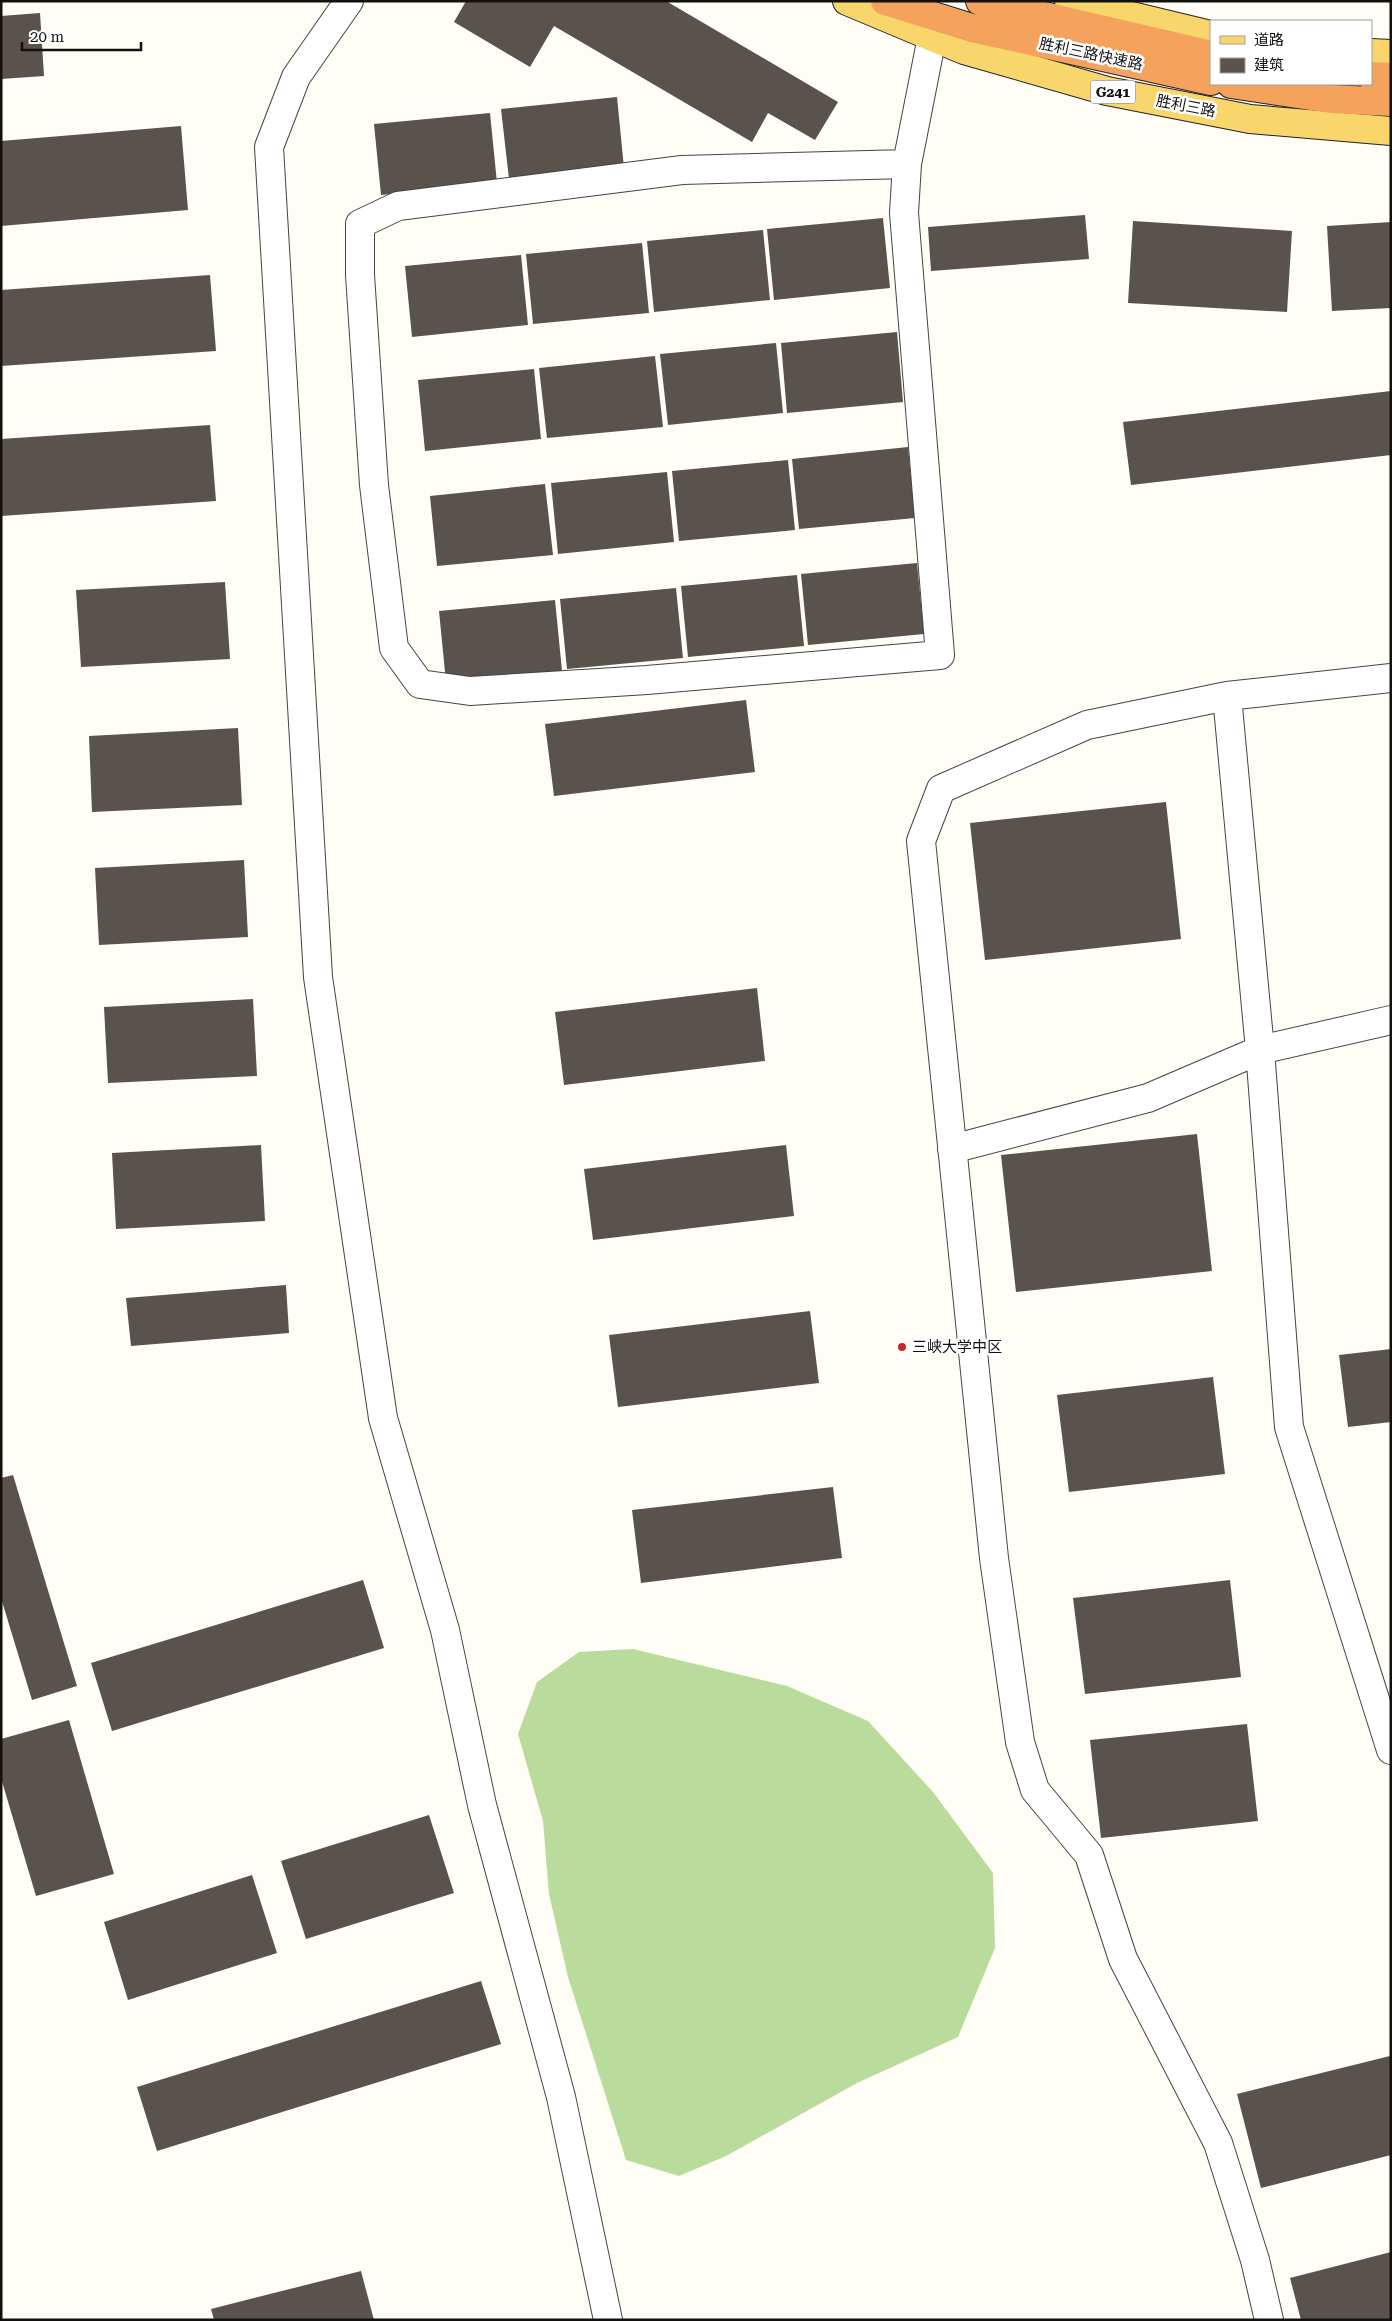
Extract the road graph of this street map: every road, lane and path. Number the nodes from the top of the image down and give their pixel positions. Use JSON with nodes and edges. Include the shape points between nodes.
{"nodes":[{"id":1,"x":348,"y":1,"type":"edge"},
{"id":2,"x":847,"y":1,"type":"edge"},
{"id":3,"x":885,"y":1,"type":"edge"},
{"id":4,"x":980,"y":1,"type":"edge"},
{"id":5,"x":1069,"y":1,"type":"edge"},
{"id":6,"x":1210,"y":35,"type":"edge"},
{"id":7,"x":932,"y":37,"type":"junction"},
{"id":8,"x":1372,"y":53,"type":"edge"},
{"id":9,"x":1391,"y":54,"type":"edge"},
{"id":10,"x":1210,"y":55,"type":"edge"},
{"id":11,"x":1372,"y":76,"type":"edge"},
{"id":12,"x":1391,"y":77,"type":"edge"},
{"id":13,"x":1210,"y":81,"type":"edge"},
{"id":14,"x":1238,"y":85,"type":"edge"},
{"id":15,"x":1391,"y":102,"type":"edge"},
{"id":16,"x":1391,"y":131,"type":"edge"},
{"id":17,"x":906,"y":164,"type":"junction"},
{"id":18,"x":1391,"y":678,"type":"edge"},
{"id":19,"x":1227,"y":696,"type":"junction"},
{"id":20,"x":1391,"y":1020,"type":"edge"},
{"id":21,"x":1260,"y":1050,"type":"junction"},
{"id":22,"x":952,"y":1149,"type":"junction"},
{"id":23,"x":1391,"y":1750,"type":"edge"},
{"id":24,"x":608,"y":2320,"type":"edge"},
{"id":25,"x":1269,"y":2320,"type":"edge"}],
"edges":[{"from":1,"to":24,"type":"street","via":[[296,77],[269,148],[318,977],[383,1418],[445,1630],[482,1805],[560,2097]]},
{"from":2,"to":7,"type":"main road","name":"胜利三路","number":"G241"},
{"from":3,"to":13,"type":"highway","name":"胜利三路快速路","number":"G241","via":[[972,28]]},
{"from":4,"to":10,"type":"highway","name":"胜利三路快速路"},
{"from":5,"to":6,"type":"main road"},
{"from":7,"to":16,"type":"main road","name":"胜利三路","number":"G241","via":[[964,50],[1107,91],[1250,118]]},
{"from":7,"to":17,"type":"street"},
{"from":8,"to":9,"type":"main road"},
{"from":11,"to":12,"type":"highway"},
{"from":14,"to":15,"type":"highway","via":[[1331,99]]},
{"from":17,"to":17,"type":"street","via":[[904,213],[940,655],[648,680],[470,691],[420,684],[394,648],[374,485],[360,275],[360,224],[398,206],[682,170]]},
{"from":18,"to":19,"type":"street"},
{"from":19,"to":21,"type":"street"},
{"from":19,"to":22,"type":"street","via":[[1087,725],[941,789],[921,841]]},
{"from":20,"to":21,"type":"street"},
{"from":21,"to":22,"type":"street","via":[[1148,1098]]},
{"from":21,"to":23,"type":"street","via":[[1289,1427]]},
{"from":22,"to":25,"type":"street","via":[[994,1558],[1020,1742],[1035,1790],[1089,1855],[1123,1959],[1218,2143],[1255,2260]]}]}
